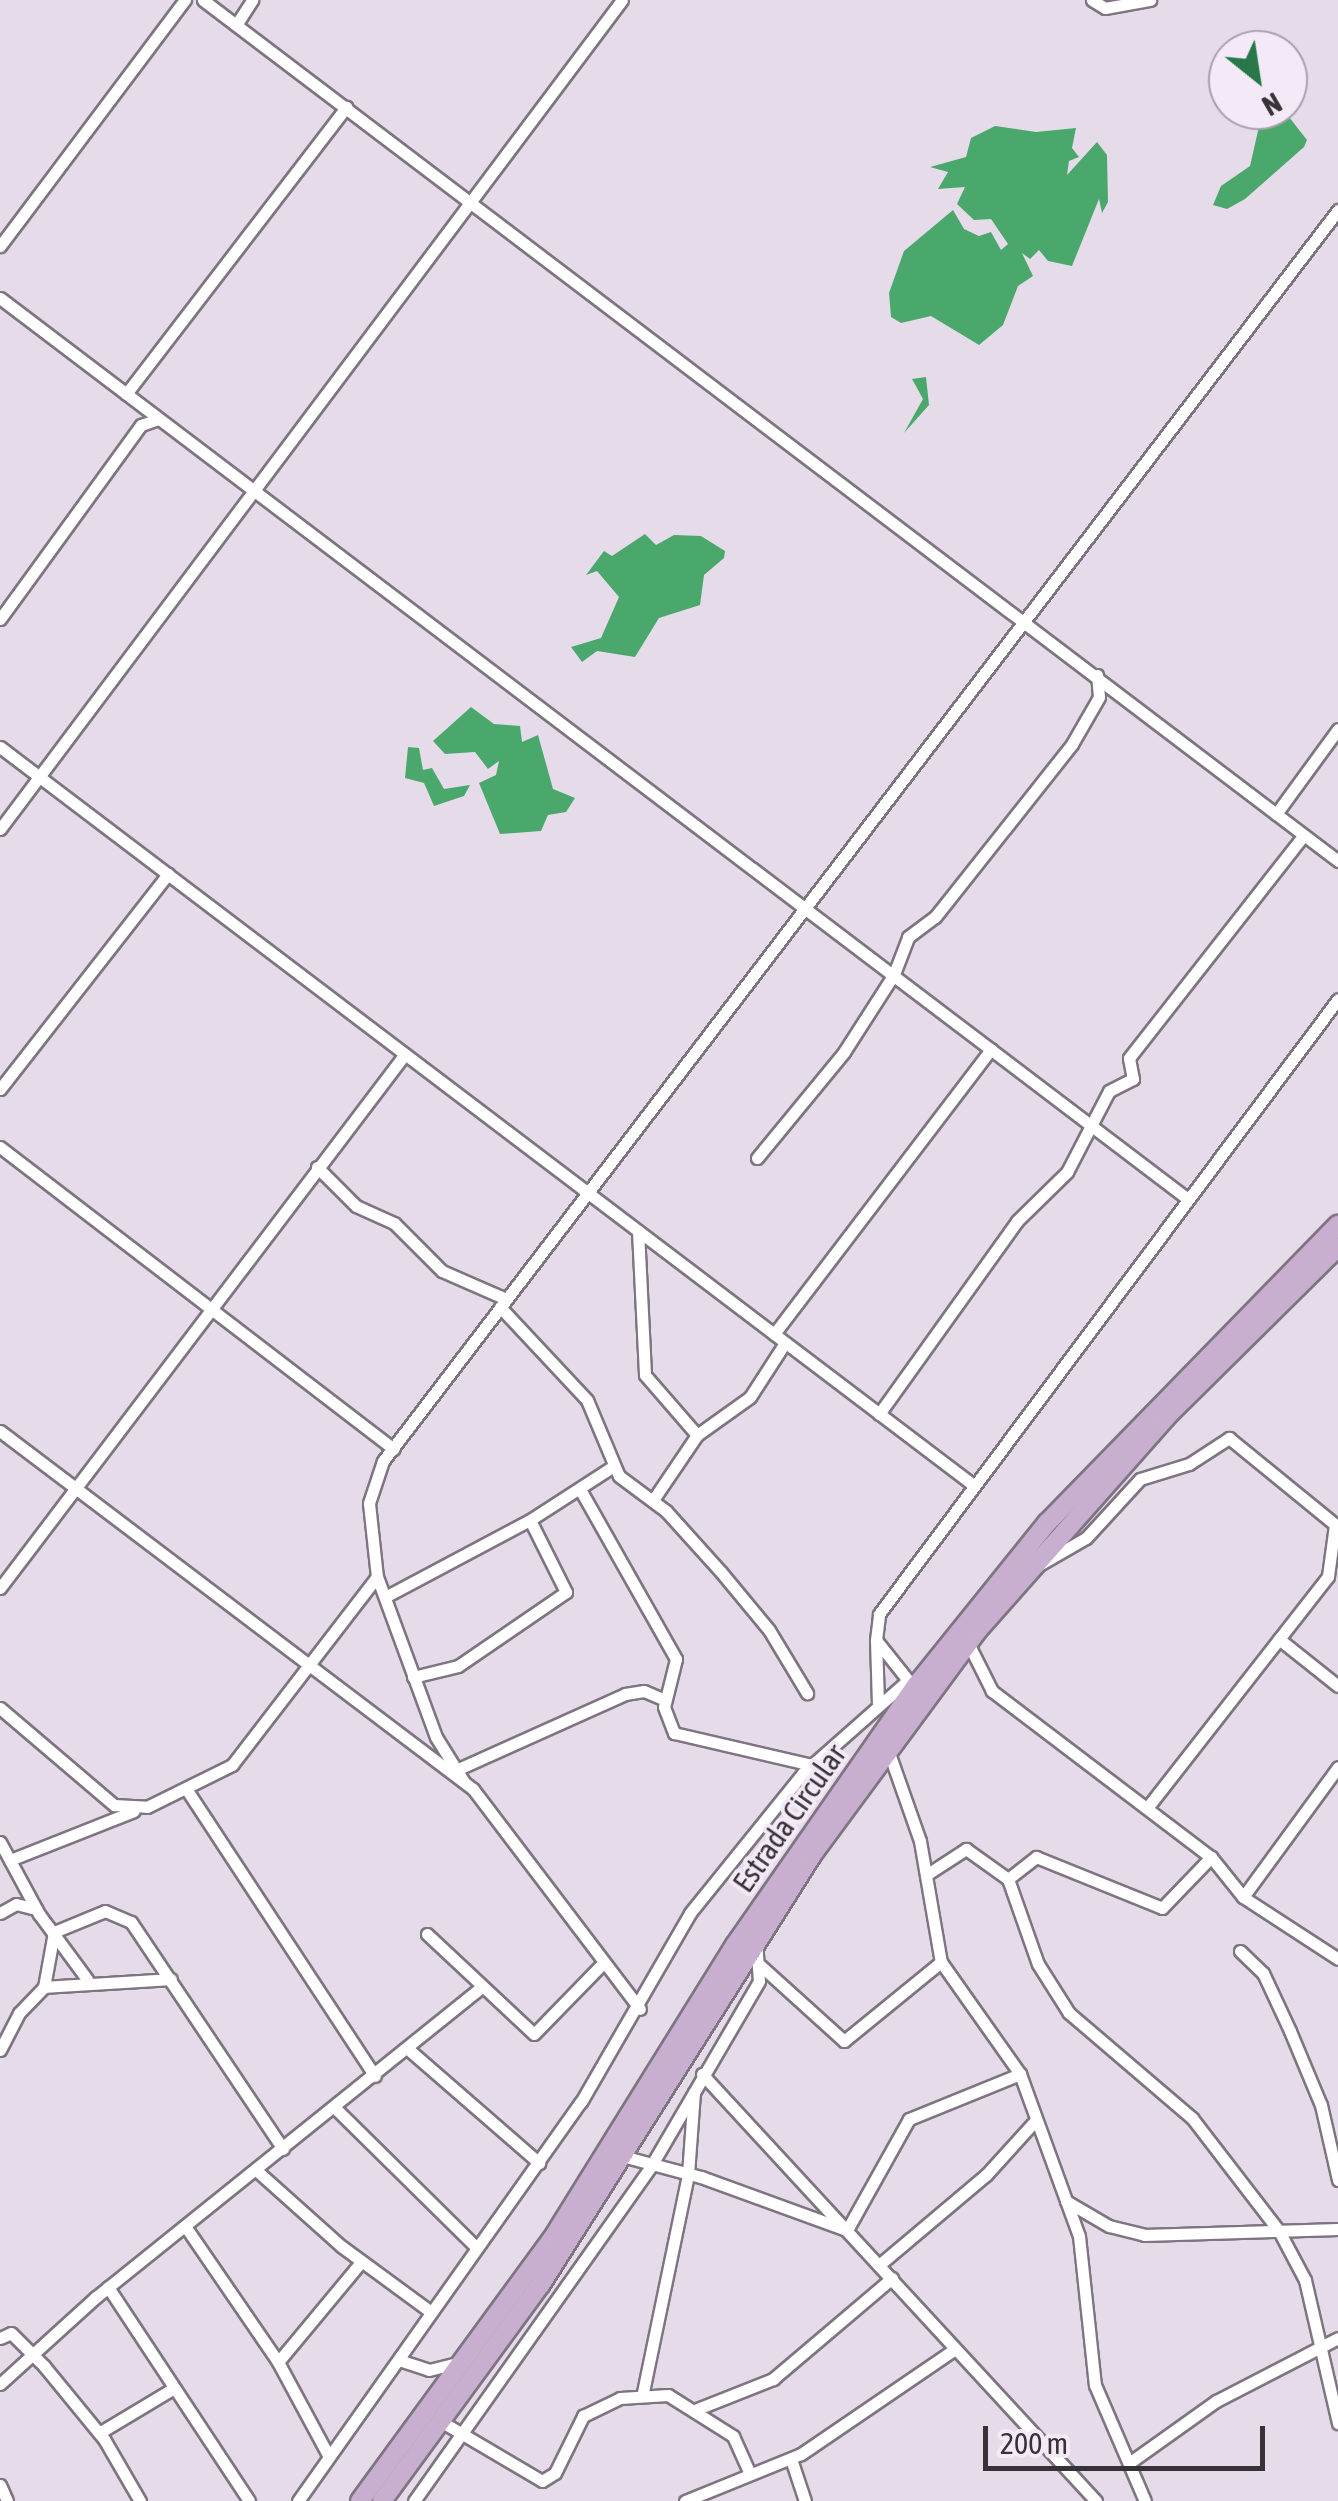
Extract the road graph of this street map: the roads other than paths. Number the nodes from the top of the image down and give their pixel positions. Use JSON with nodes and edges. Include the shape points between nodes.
{"nodes":[{"id":1,"x":185,"y":0,"type":"edge"},
{"id":2,"x":203,"y":0,"type":"edge"},
{"id":3,"x":252,"y":0,"type":"edge"},
{"id":4,"x":622,"y":0,"type":"edge"},
{"id":5,"x":1092,"y":0,"type":"edge"},
{"id":6,"x":1150,"y":0,"type":"edge"},
{"id":7,"x":236,"y":24,"type":"junction"},
{"id":8,"x":346,"y":107,"type":"junction"},
{"id":9,"x":469,"y":199,"type":"junction"},
{"id":10,"x":1338,"y":210,"type":"edge"},
{"id":11,"x":0,"y":246,"type":"edge"},
{"id":12,"x":0,"y":298,"type":"edge"},
{"id":13,"x":126,"y":394,"type":"junction"},
{"id":14,"x":138,"y":403,"type":"junction"},
{"id":15,"x":158,"y":419,"type":"junction"},
{"id":16,"x":141,"y":425,"type":"junction"},
{"id":17,"x":256,"y":494,"type":"junction"},
{"id":18,"x":0,"y":619,"type":"edge"},
{"id":19,"x":1024,"y":620,"type":"junction"},
{"id":20,"x":1040,"y":632,"type":"junction"},
{"id":21,"x":1015,"y":634,"type":"junction"},
{"id":22,"x":1097,"y":675,"type":"junction"},
{"id":23,"x":1338,"y":729,"type":"edge"},
{"id":24,"x":0,"y":746,"type":"edge"},
{"id":25,"x":40,"y":777,"type":"junction"},
{"id":26,"x":1276,"y":814,"type":"junction"},
{"id":27,"x":0,"y":829,"type":"edge"},
{"id":28,"x":1302,"y":836,"type":"junction"},
{"id":29,"x":1338,"y":861,"type":"edge"},
{"id":30,"x":168,"y":874,"type":"junction"},
{"id":31,"x":808,"y":910,"type":"junction"},
{"id":32,"x":894,"y":974,"type":"junction"},
{"id":33,"x":1338,"y":999,"type":"edge"},
{"id":34,"x":991,"y":1049,"type":"junction"},
{"id":35,"x":406,"y":1054,"type":"junction"},
{"id":36,"x":0,"y":1089,"type":"edge"},
{"id":37,"x":1091,"y":1126,"type":"junction"},
{"id":38,"x":0,"y":1147,"type":"edge"},
{"id":39,"x":758,"y":1158,"type":"dead end"},
{"id":40,"x":317,"y":1168,"type":"junction"},
{"id":41,"x":571,"y":1180,"type":"junction"},
{"id":42,"x":586,"y":1192,"type":"junction"},
{"id":43,"x":1188,"y":1199,"type":"junction"},
{"id":44,"x":605,"y":1206,"type":"junction"},
{"id":45,"x":573,"y":1208,"type":"junction"},
{"id":46,"x":1338,"y":1224,"type":"edge"},
{"id":47,"x":638,"y":1231,"type":"junction"},
{"id":48,"x":1338,"y":1247,"type":"edge"},
{"id":49,"x":503,"y":1303,"type":"junction"},
{"id":50,"x":213,"y":1308,"type":"junction"},
{"id":51,"x":780,"y":1339,"type":"junction"},
{"id":52,"x":880,"y":1414,"type":"junction"},
{"id":53,"x":0,"y":1431,"type":"edge"},
{"id":54,"x":697,"y":1435,"type":"junction"},
{"id":55,"x":393,"y":1449,"type":"junction"},
{"id":56,"x":616,"y":1471,"type":"junction"},
{"id":57,"x":972,"y":1484,"type":"junction"},
{"id":58,"x":75,"y":1488,"type":"junction"},
{"id":59,"x":581,"y":1491,"type":"junction"},
{"id":60,"x":653,"y":1500,"type":"junction"},
{"id":61,"x":530,"y":1520,"type":"junction"},
{"id":62,"x":1336,"y":1526,"type":"edge"},
{"id":63,"x":1030,"y":1569,"type":"junction"},
{"id":64,"x":376,"y":1577,"type":"junction"},
{"id":65,"x":0,"y":1588,"type":"edge"},
{"id":66,"x":384,"y":1594,"type":"junction"},
{"id":67,"x":364,"y":1598,"type":"junction"},
{"id":68,"x":876,"y":1640,"type":"junction"},
{"id":69,"x":1279,"y":1640,"type":"junction"},
{"id":70,"x":968,"y":1643,"type":"junction"},
{"id":71,"x":309,"y":1666,"type":"junction"},
{"id":72,"x":414,"y":1677,"type":"junction"},
{"id":73,"x":911,"y":1684,"type":"junction"},
{"id":74,"x":1338,"y":1686,"type":"edge"},
{"id":75,"x":807,"y":1693,"type":"dead end"},
{"id":76,"x":665,"y":1700,"type":"junction"},
{"id":77,"x":878,"y":1704,"type":"junction"},
{"id":78,"x":0,"y":1708,"type":"edge"},
{"id":79,"x":888,"y":1750,"type":"junction"},
{"id":80,"x":448,"y":1765,"type":"junction"},
{"id":81,"x":811,"y":1765,"type":"junction"},
{"id":82,"x":1338,"y":1767,"type":"edge"},
{"id":83,"x":464,"y":1782,"type":"junction"},
{"id":84,"x":187,"y":1790,"type":"junction"},
{"id":85,"x":1147,"y":1808,"type":"junction"},
{"id":86,"x":134,"y":1811,"type":"junction"},
{"id":87,"x":0,"y":1842,"type":"edge"},
{"id":88,"x":1211,"y":1858,"type":"junction"},
{"id":89,"x":10,"y":1860,"type":"junction"},
{"id":90,"x":926,"y":1875,"type":"junction"},
{"id":91,"x":1008,"y":1879,"type":"junction"},
{"id":92,"x":24,"y":1886,"type":"junction"},
{"id":93,"x":1243,"y":1897,"type":"junction"},
{"id":94,"x":16,"y":1904,"type":"junction"},
{"id":95,"x":36,"y":1908,"type":"junction"},
{"id":96,"x":0,"y":1913,"type":"edge"},
{"id":97,"x":54,"y":1932,"type":"junction"},
{"id":98,"x":427,"y":1934,"type":"dead end"},
{"id":99,"x":755,"y":1940,"type":"junction"},
{"id":100,"x":1240,"y":1951,"type":"dead end"},
{"id":101,"x":1338,"y":1958,"type":"edge"},
{"id":102,"x":604,"y":1962,"type":"junction"},
{"id":103,"x":941,"y":1962,"type":"junction"},
{"id":104,"x":761,"y":1966,"type":"junction"},
{"id":105,"x":172,"y":1978,"type":"junction"},
{"id":106,"x":88,"y":1979,"type":"junction"},
{"id":107,"x":44,"y":1987,"type":"junction"},
{"id":108,"x":482,"y":1987,"type":"junction"},
{"id":109,"x":640,"y":2009,"type":"junction"},
{"id":110,"x":0,"y":2050,"type":"edge"},
{"id":111,"x":408,"y":2050,"type":"junction"},
{"id":112,"x":702,"y":2074,"type":"junction"},
{"id":113,"x":1020,"y":2074,"type":"junction"},
{"id":114,"x":375,"y":2076,"type":"junction"},
{"id":115,"x":694,"y":2088,"type":"junction"},
{"id":116,"x":335,"y":2108,"type":"junction"},
{"id":117,"x":1035,"y":2121,"type":"junction"},
{"id":118,"x":283,"y":2149,"type":"junction"},
{"id":119,"x":622,"y":2156,"type":"junction"},
{"id":120,"x":539,"y":2163,"type":"junction"},
{"id":121,"x":651,"y":2166,"type":"junction"},
{"id":122,"x":256,"y":2170,"type":"junction"},
{"id":123,"x":688,"y":2174,"type":"junction"},
{"id":124,"x":1338,"y":2180,"type":"edge"},
{"id":125,"x":1063,"y":2199,"type":"junction"},
{"id":126,"x":185,"y":2226,"type":"junction"},
{"id":127,"x":1338,"y":2229,"type":"edge"},
{"id":128,"x":847,"y":2230,"type":"junction"},
{"id":129,"x":1279,"y":2231,"type":"junction"},
{"id":130,"x":475,"y":2246,"type":"junction"},
{"id":131,"x":361,"y":2262,"type":"junction"},
{"id":132,"x":880,"y":2265,"type":"junction"},
{"id":133,"x":892,"y":2278,"type":"junction"},
{"id":134,"x":108,"y":2287,"type":"junction"},
{"id":135,"x":432,"y":2312,"type":"junction"},
{"id":136,"x":0,"y":2338,"type":"edge"},
{"id":137,"x":1338,"y":2338,"type":"edge"},
{"id":138,"x":1322,"y":2341,"type":"junction"},
{"id":139,"x":955,"y":2350,"type":"junction"},
{"id":140,"x":35,"y":2358,"type":"junction"},
{"id":141,"x":467,"y":2360,"type":"junction"},
{"id":142,"x":402,"y":2361,"type":"junction"},
{"id":143,"x":278,"y":2362,"type":"junction"},
{"id":144,"x":0,"y":2384,"type":"edge"},
{"id":145,"x":174,"y":2388,"type":"junction"},
{"id":146,"x":643,"y":2392,"type":"junction"},
{"id":147,"x":697,"y":2409,"type":"junction"},
{"id":148,"x":1338,"y":2423,"type":"edge"},
{"id":149,"x":451,"y":2427,"type":"junction"},
{"id":150,"x":100,"y":2434,"type":"junction"},
{"id":151,"x":328,"y":2455,"type":"junction"},
{"id":152,"x":792,"y":2459,"type":"junction"},
{"id":153,"x":1129,"y":2463,"type":"junction"},
{"id":154,"x":750,"y":2474,"type":"junction"},
{"id":155,"x":0,"y":2485,"type":"edge"},
{"id":156,"x":6,"y":2501,"type":"edge"},
{"id":157,"x":140,"y":2501,"type":"edge"},
{"id":158,"x":249,"y":2501,"type":"edge"},
{"id":159,"x":298,"y":2501,"type":"edge"},
{"id":160,"x":360,"y":2501,"type":"edge"},
{"id":161,"x":382,"y":2501,"type":"edge"},
{"id":162,"x":414,"y":2501,"type":"edge"},
{"id":163,"x":685,"y":2501,"type":"edge"},
{"id":164,"x":805,"y":2501,"type":"edge"},
{"id":165,"x":1096,"y":2501,"type":"edge"},
{"id":166,"x":1144,"y":2501,"type":"edge"}],
"edges":[{"from":1,"to":11,"type":"street"},
{"from":2,"to":7,"type":"street"},
{"from":3,"to":7,"type":"street"},
{"from":4,"to":9,"type":"street"},
{"from":5,"to":6,"type":"street","via":[[1106,8]]},
{"from":7,"to":8,"type":"street"},
{"from":8,"to":9,"type":"street"},
{"from":8,"to":13,"type":"street"},
{"from":9,"to":17,"type":"street"},
{"from":9,"to":19,"type":"street"},
{"from":10,"to":19,"type":"street"},
{"from":12,"to":13,"type":"street"},
{"from":13,"to":14,"type":"street"},
{"from":14,"to":15,"type":"street"},
{"from":14,"to":16,"type":"street"},
{"from":15,"to":16,"type":"street"},
{"from":15,"to":17,"type":"street"},
{"from":16,"to":18,"type":"street"},
{"from":17,"to":25,"type":"street"},
{"from":17,"to":31,"type":"street"},
{"from":19,"to":20,"type":"street"},
{"from":19,"to":21,"type":"street"},
{"from":20,"to":21,"type":"street"},
{"from":20,"to":22,"type":"street"},
{"from":21,"to":31,"type":"street"},
{"from":22,"to":26,"type":"street"},
{"from":22,"to":32,"type":"street","via":[[1099,697],[1072,744],[935,917],[908,936]]},
{"from":23,"to":26,"type":"street"},
{"from":24,"to":25,"type":"street"},
{"from":25,"to":27,"type":"street"},
{"from":25,"to":30,"type":"street"},
{"from":26,"to":28,"type":"street"},
{"from":28,"to":29,"type":"street"},
{"from":28,"to":37,"type":"street","via":[[1129,1058],[1134,1079],[1110,1091]]},
{"from":30,"to":35,"type":"street"},
{"from":30,"to":36,"type":"street"},
{"from":31,"to":32,"type":"street"},
{"from":31,"to":42,"type":"street"},
{"from":32,"to":34,"type":"street"},
{"from":32,"to":39,"type":"street","via":[[844,1052]]},
{"from":33,"to":43,"type":"street"},
{"from":34,"to":37,"type":"street"},
{"from":34,"to":51,"type":"street"},
{"from":35,"to":40,"type":"street"},
{"from":35,"to":41,"type":"street"},
{"from":37,"to":43,"type":"street"},
{"from":37,"to":52,"type":"street","via":[[1067,1172],[1017,1222]]},
{"from":38,"to":50,"type":"street"},
{"from":40,"to":49,"type":"street","via":[[356,1206],[394,1223],[442,1272]]},
{"from":40,"to":50,"type":"street"},
{"from":41,"to":42,"type":"street"},
{"from":41,"to":45,"type":"street"},
{"from":42,"to":44,"type":"street"},
{"from":42,"to":45,"type":"street"},
{"from":43,"to":57,"type":"street"},
{"from":44,"to":45,"type":"street"},
{"from":44,"to":47,"type":"street"},
{"from":45,"to":49,"type":"street"},
{"from":46,"to":73,"type":"main road","name":"Estrada Circular","via":[[1100,1466]]},
{"from":47,"to":51,"type":"street"},
{"from":47,"to":54,"type":"street","via":[[644,1375]]},
{"from":48,"to":63,"type":"main road","name":"Estrada Circular","via":[[1166,1417]]},
{"from":49,"to":55,"type":"street"},
{"from":49,"to":56,"type":"street","via":[[587,1400]]},
{"from":50,"to":55,"type":"street"},
{"from":50,"to":58,"type":"street"},
{"from":51,"to":52,"type":"street"},
{"from":51,"to":54,"type":"street","via":[[750,1397]]},
{"from":52,"to":57,"type":"street"},
{"from":53,"to":58,"type":"street"},
{"from":54,"to":60,"type":"street"},
{"from":55,"to":64,"type":"street","via":[[373,1481],[369,1504]]},
{"from":56,"to":59,"type":"street"},
{"from":56,"to":60,"type":"street"},
{"from":57,"to":68,"type":"street","via":[[879,1614]]},
{"from":58,"to":65,"type":"street"},
{"from":58,"to":71,"type":"street"},
{"from":59,"to":61,"type":"street"},
{"from":59,"to":76,"type":"street","via":[[676,1659]]},
{"from":60,"to":75,"type":"street","via":[[748,1603]]},
{"from":61,"to":66,"type":"street"},
{"from":61,"to":72,"type":"street","via":[[566,1592],[458,1666]]},
{"from":62,"to":63,"type":"street","via":[[1229,1438],[1188,1464],[1140,1480],[1086,1538]]},
{"from":62,"to":69,"type":"street","via":[[1332,1568]]},
{"from":63,"to":70,"type":"main road","name":"Estrada Circular"},
{"from":64,"to":66,"type":"street"},
{"from":64,"to":67,"type":"street"},
{"from":66,"to":67,"type":"street"},
{"from":66,"to":72,"type":"street"},
{"from":67,"to":71,"type":"street"},
{"from":68,"to":73,"type":"street"},
{"from":68,"to":77,"type":"street"},
{"from":69,"to":74,"type":"street"},
{"from":69,"to":85,"type":"street"},
{"from":70,"to":79,"type":"main road","name":"Estrada Circular"},
{"from":70,"to":85,"type":"street","via":[[992,1691]]},
{"from":71,"to":80,"type":"street"},
{"from":71,"to":84,"type":"street","via":[[232,1765]]},
{"from":72,"to":80,"type":"street"},
{"from":73,"to":77,"type":"street"},
{"from":73,"to":141,"type":"main road","name":"Estrada Circular"},
{"from":76,"to":80,"type":"street","via":[[644,1691],[625,1694]]},
{"from":76,"to":81,"type":"street","via":[[667,1720],[682,1739]]},
{"from":77,"to":81,"type":"street"},
{"from":78,"to":86,"type":"street","via":[[114,1805]]},
{"from":79,"to":90,"type":"street"},
{"from":79,"to":99,"type":"main road","name":"Estrada Circular"},
{"from":80,"to":83,"type":"street"},
{"from":80,"to":83,"type":"street"},
{"from":81,"to":109,"type":"street","via":[[690,1913]]},
{"from":82,"to":93,"type":"street"},
{"from":83,"to":102,"type":"street","via":[[496,1811],[544,1888]]},
{"from":84,"to":86,"type":"street"},
{"from":84,"to":114,"type":"street"},
{"from":85,"to":88,"type":"street"},
{"from":86,"to":89,"type":"street"},
{"from":87,"to":89,"type":"street"},
{"from":88,"to":91,"type":"street","via":[[1162,1908],[1036,1857]]},
{"from":88,"to":93,"type":"street"},
{"from":89,"to":92,"type":"street"},
{"from":90,"to":91,"type":"street","via":[[966,1849]]},
{"from":90,"to":103,"type":"street"},
{"from":91,"to":129,"type":"street","via":[[1038,1964],[1069,2013],[1192,2118]]},
{"from":92,"to":94,"type":"street"},
{"from":92,"to":95,"type":"street"},
{"from":93,"to":101,"type":"street"},
{"from":94,"to":95,"type":"street"},
{"from":94,"to":96,"type":"street"},
{"from":95,"to":97,"type":"street"},
{"from":97,"to":105,"type":"street","via":[[119,1912]]},
{"from":97,"to":106,"type":"street"},
{"from":97,"to":107,"type":"street"},
{"from":98,"to":108,"type":"street"},
{"from":99,"to":104,"type":"street"},
{"from":99,"to":119,"type":"main road","name":"Estrada Circular"},
{"from":100,"to":124,"type":"street","via":[[1263,1973],[1290,2031],[1321,2105]]},
{"from":102,"to":108,"type":"street","via":[[534,2034]]},
{"from":102,"to":109,"type":"street"},
{"from":103,"to":104,"type":"street","via":[[844,2041]]},
{"from":103,"to":113,"type":"street"},
{"from":104,"to":112,"type":"street"},
{"from":105,"to":106,"type":"street"},
{"from":105,"to":118,"type":"street"},
{"from":106,"to":107,"type":"street"},
{"from":107,"to":110,"type":"street","via":[[18,2013]]},
{"from":108,"to":111,"type":"street"},
{"from":109,"to":120,"type":"street"},
{"from":111,"to":114,"type":"street"},
{"from":111,"to":120,"type":"street"},
{"from":112,"to":115,"type":"street"},
{"from":112,"to":128,"type":"street"},
{"from":113,"to":117,"type":"street"},
{"from":113,"to":128,"type":"street","via":[[909,2118]]},
{"from":114,"to":116,"type":"street"},
{"from":115,"to":121,"type":"street"},
{"from":115,"to":123,"type":"street"},
{"from":116,"to":118,"type":"street"},
{"from":116,"to":130,"type":"street"},
{"from":117,"to":125,"type":"street"},
{"from":117,"to":132,"type":"street","via":[[986,2175]]},
{"from":118,"to":122,"type":"street"},
{"from":119,"to":121,"type":"street"},
{"from":119,"to":149,"type":"main road","name":"Estrada Circular"},
{"from":120,"to":130,"type":"street"},
{"from":121,"to":123,"type":"street"},
{"from":121,"to":149,"type":"street"},
{"from":122,"to":126,"type":"street"},
{"from":122,"to":131,"type":"street"},
{"from":123,"to":128,"type":"street"},
{"from":123,"to":146,"type":"street"},
{"from":125,"to":129,"type":"street","via":[[1108,2226],[1144,2234]]},
{"from":125,"to":153,"type":"street","via":[[1087,2268],[1095,2385]]},
{"from":126,"to":134,"type":"street"},
{"from":126,"to":143,"type":"street"},
{"from":127,"to":129,"type":"street"},
{"from":128,"to":132,"type":"street"},
{"from":129,"to":138,"type":"street","via":[[1305,2280]]},
{"from":130,"to":135,"type":"street"},
{"from":131,"to":135,"type":"street"},
{"from":131,"to":143,"type":"street"},
{"from":132,"to":133,"type":"street"},
{"from":133,"to":139,"type":"street"},
{"from":133,"to":147,"type":"street","via":[[773,2379]]},
{"from":134,"to":140,"type":"street"},
{"from":134,"to":145,"type":"street"},
{"from":135,"to":142,"type":"street"},
{"from":136,"to":140,"type":"street","via":[[12,2332]]},
{"from":137,"to":138,"type":"street"},
{"from":138,"to":148,"type":"street"},
{"from":138,"to":153,"type":"street","via":[[1180,2423]]},
{"from":139,"to":152,"type":"street"},
{"from":139,"to":165,"type":"street"},
{"from":140,"to":144,"type":"street"},
{"from":140,"to":150,"type":"street"},
{"from":141,"to":142,"type":"street","via":[[429,2370]]},
{"from":141,"to":160,"type":"main road","name":"Estrada Circular"},
{"from":142,"to":151,"type":"street"},
{"from":143,"to":151,"type":"street"},
{"from":145,"to":150,"type":"street"},
{"from":145,"to":158,"type":"street"},
{"from":146,"to":147,"type":"street"},
{"from":146,"to":149,"type":"street","via":[[583,2416],[549,2479],[537,2480]]},
{"from":147,"to":154,"type":"street","via":[[742,2446]]},
{"from":149,"to":161,"type":"main road","name":"Estrada Circular"},
{"from":149,"to":162,"type":"street"},
{"from":150,"to":157,"type":"street"},
{"from":151,"to":159,"type":"street"},
{"from":152,"to":154,"type":"street"},
{"from":152,"to":164,"type":"street"},
{"from":153,"to":166,"type":"street"},
{"from":154,"to":163,"type":"street"},
{"from":155,"to":156,"type":"street"}]}
